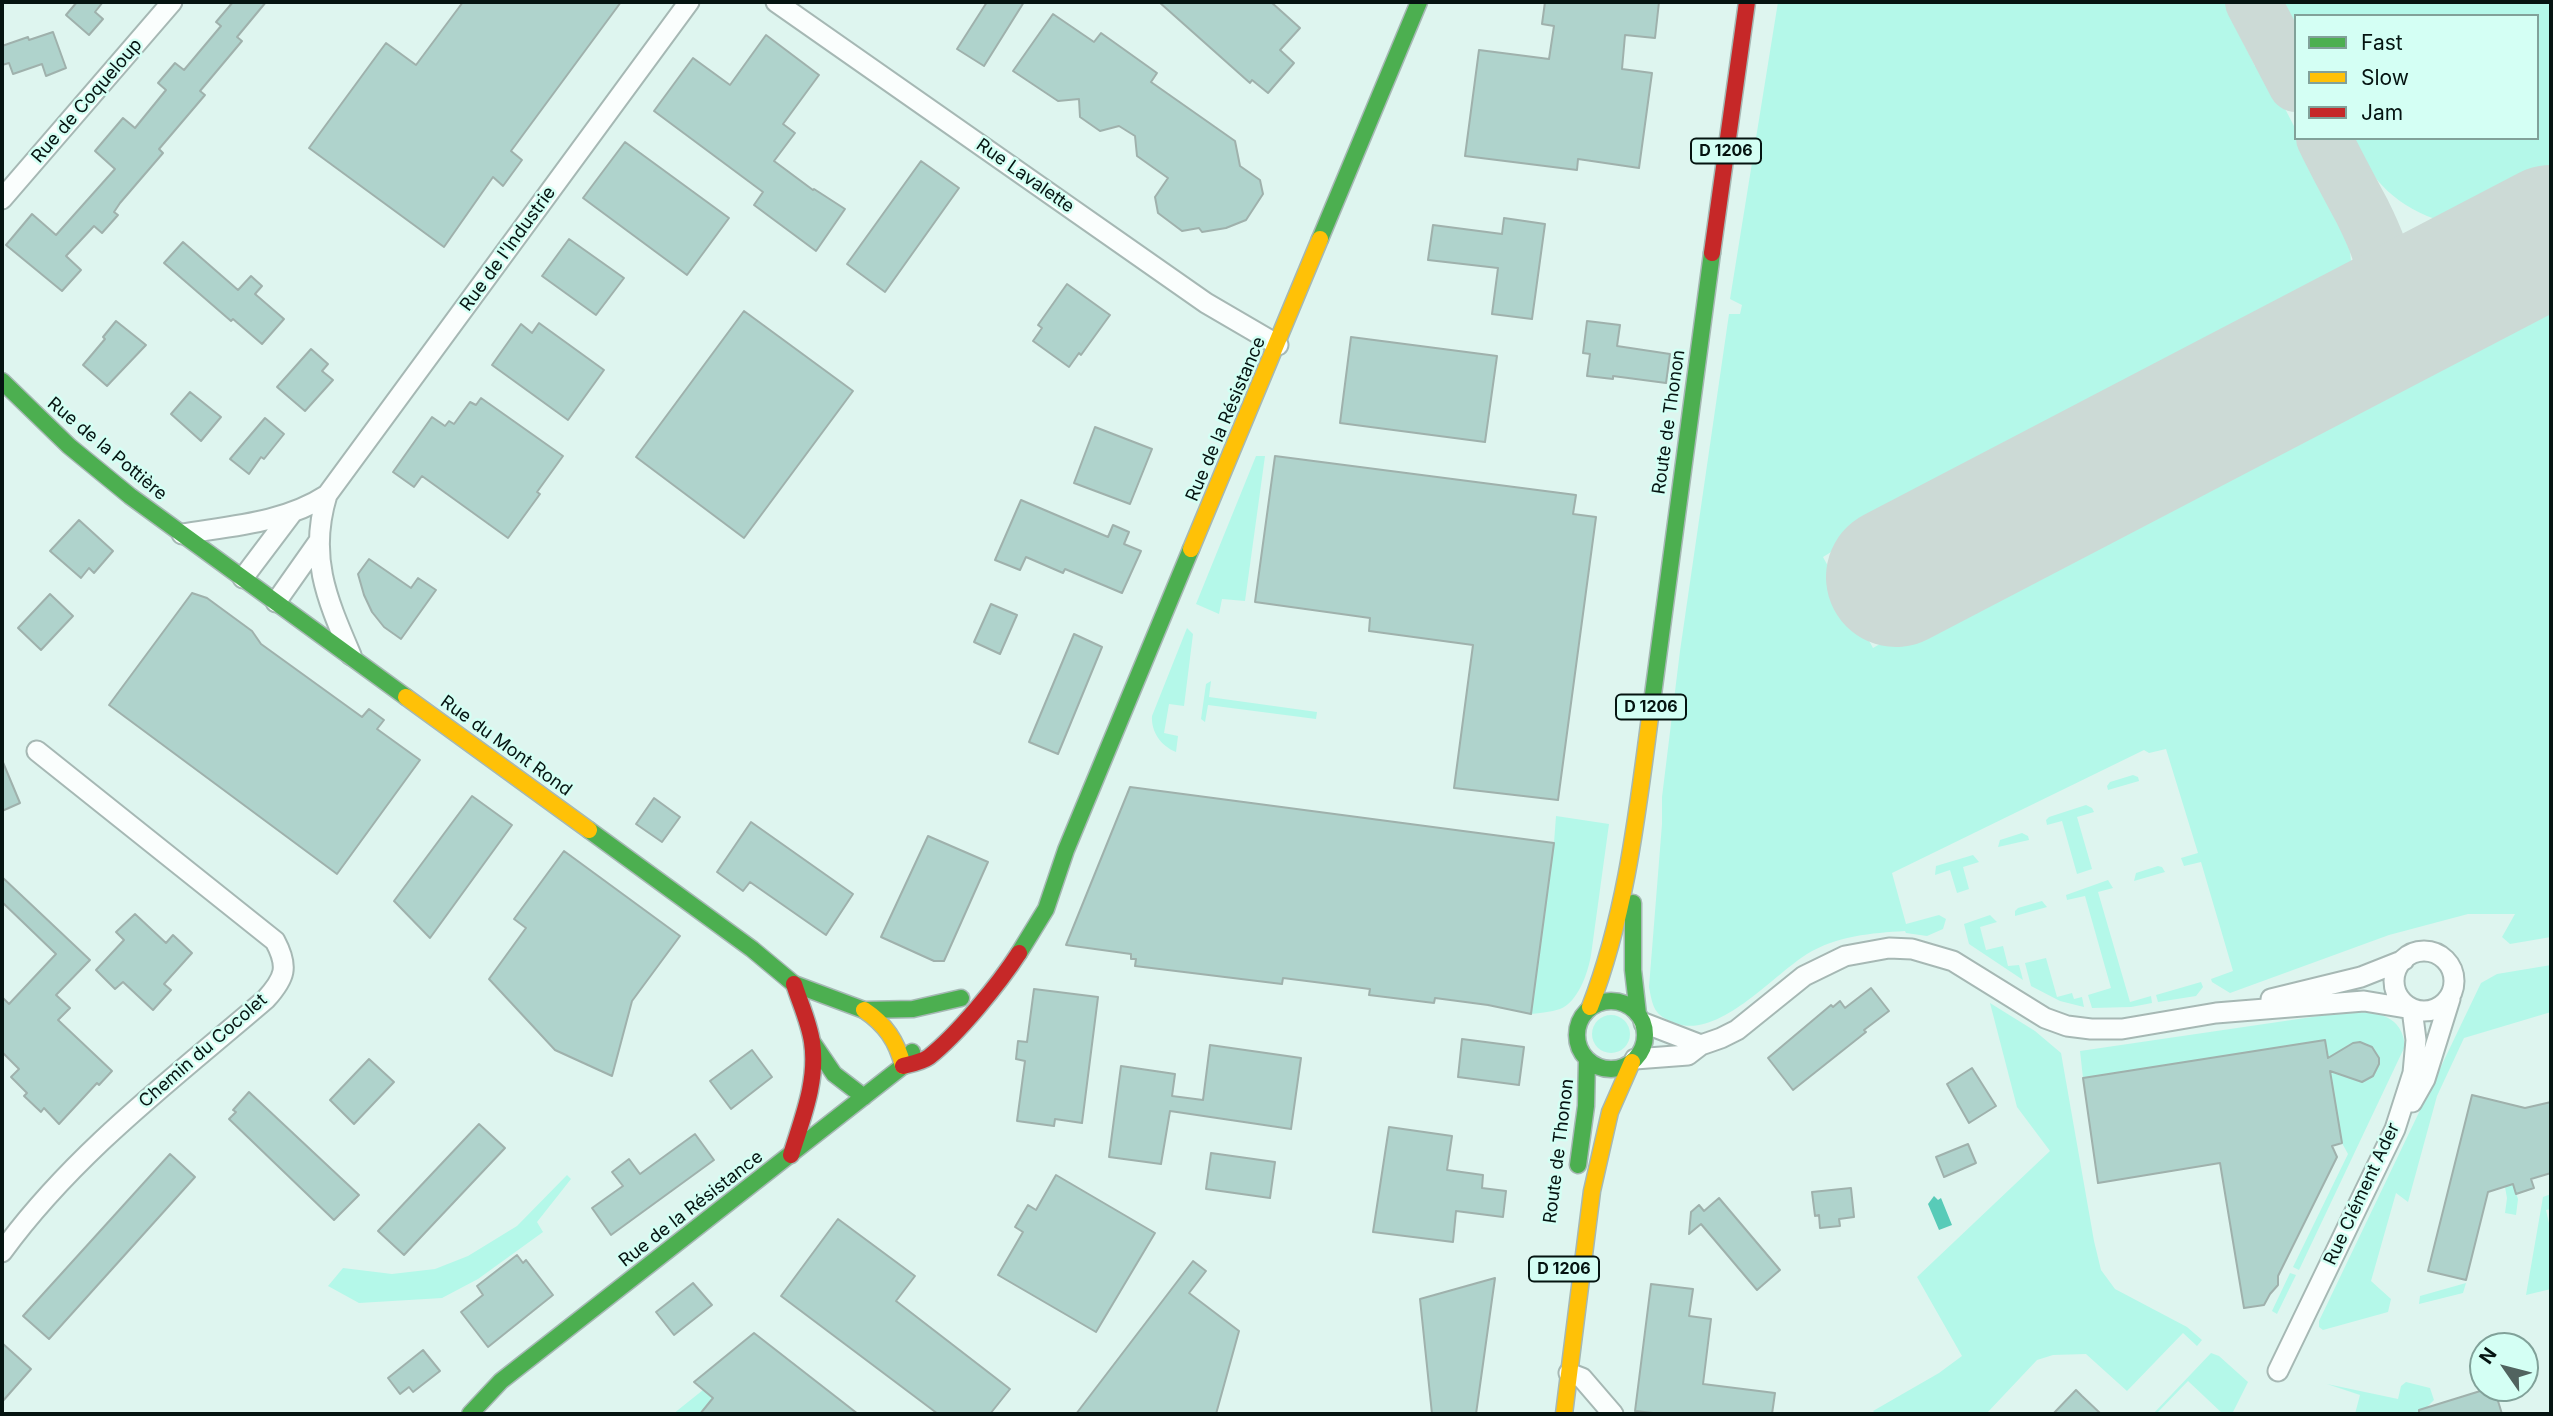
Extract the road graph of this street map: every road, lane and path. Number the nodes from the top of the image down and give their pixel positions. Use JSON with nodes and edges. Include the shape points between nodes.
{"nodes":[{"id":1,"x":172,"y":2,"type":"edge"},
{"id":2,"x":689,"y":2,"type":"edge"},
{"id":3,"x":776,"y":2,"type":"edge"},
{"id":4,"x":1419,"y":2,"type":"edge"},
{"id":5,"x":1747,"y":2,"type":"edge"},
{"id":6,"x":2,"y":199,"type":"edge"},
{"id":7,"x":1278,"y":345,"type":"junction"},
{"id":8,"x":2,"y":381,"type":"edge"},
{"id":9,"x":327,"y":495,"type":"junction"},
{"id":10,"x":292,"y":513,"type":"junction"},
{"id":11,"x":187,"y":538,"type":"junction"},
{"id":12,"x":319,"y":541,"type":"junction"},
{"id":13,"x":243,"y":578,"type":"junction"},
{"id":14,"x":276,"y":602,"type":"junction"},
{"id":15,"x":351,"y":656,"type":"junction"},
{"id":16,"x":37,"y":751,"type":"dead end"},
{"id":17,"x":1633,"y":847,"type":"junction"},
{"id":18,"x":1066,"y":850,"type":"junction"},
{"id":19,"x":1032,"y":897,"type":"dead end"},
{"id":20,"x":2404,"y":960,"type":"junction"},
{"id":21,"x":794,"y":984,"type":"junction"},
{"id":22,"x":973,"y":984,"type":"dead end"},
{"id":23,"x":2451,"y":996,"type":"junction"},
{"id":24,"x":961,"y":998,"type":"junction"},
{"id":25,"x":1590,"y":1007,"type":"junction"},
{"id":26,"x":2412,"y":1009,"type":"junction"},
{"id":27,"x":864,"y":1010,"type":"junction"},
{"id":28,"x":2216,"y":1013,"type":"junction"},
{"id":29,"x":1641,"y":1018,"type":"junction"},
{"id":30,"x":940,"y":1020,"type":"dead end"},
{"id":31,"x":919,"y":1041,"type":"dead end"},
{"id":32,"x":813,"y":1043,"type":"junction"},
{"id":33,"x":1701,"y":1045,"type":"junction"},
{"id":34,"x":1587,"y":1059,"type":"junction"},
{"id":35,"x":1634,"y":1060,"type":"junction"},
{"id":36,"x":903,"y":1066,"type":"junction"},
{"id":37,"x":864,"y":1097,"type":"junction"},
{"id":38,"x":2395,"y":1129,"type":"junction"},
{"id":39,"x":791,"y":1155,"type":"junction"},
{"id":40,"x":1577,"y":1175,"type":"dead end"},
{"id":41,"x":2,"y":1252,"type":"edge"},
{"id":42,"x":2278,"y":1371,"type":"dead end"},
{"id":43,"x":1569,"y":1373,"type":"junction"},
{"id":44,"x":501,"y":1381,"type":"junction"},
{"id":45,"x":453,"y":1414,"type":"edge"},
{"id":46,"x":470,"y":1414,"type":"edge"},
{"id":47,"x":1564,"y":1414,"type":"edge"},
{"id":48,"x":1613,"y":1414,"type":"edge"}],
"edges":[{"from":1,"to":6,"type":"street","name":"Rue de Coqueloup"},
{"from":2,"to":9,"type":"street","name":"Rue de l'Industrie"},
{"from":3,"to":7,"type":"street","name":"Rue Lavalette","via":[[1206,303]]},
{"from":4,"to":7,"type":"street","name":"Rue de la Résistance"},
{"from":5,"to":17,"type":"street","name":"Route de Thonon","number":"D 1206"},
{"from":7,"to":18,"type":"street","name":"Rue de la Résistance"},
{"from":8,"to":11,"type":"street","name":"Rue de la Pottière","via":[[91,465]]},
{"from":9,"to":10,"type":"street","name":"Rue de l'Industrie"},
{"from":9,"to":12,"type":"street","name":"Rue de l'Industrie"},
{"from":10,"to":11,"type":"street","name":"Rue de l'Industrie"},
{"from":10,"to":13,"type":"street","name":"Rue de l'Industrie"},
{"from":11,"to":13,"type":"street","name":"Rue du Mont Rond"},
{"from":12,"to":14,"type":"street","name":"Rue de l'Industrie"},
{"from":12,"to":15,"type":"street","name":"Rue de l'Industrie","via":[[325,592]]},
{"from":13,"to":14,"type":"street","name":"Rue du Mont Rond"},
{"from":14,"to":15,"type":"street","name":"Rue du Mont Rond"},
{"from":15,"to":21,"type":"street","name":"Rue du Mont Rond"},
{"from":16,"to":41,"type":"street","name":"Chemin du Cocolet","via":[[275,941],[284,969],[266,999],[123,1119]]},
{"from":17,"to":25,"type":"street","name":"Route de Thonon","number":"D 1206","via":[[1606,966]]},
{"from":17,"to":29,"type":"street","name":"Route de Thonon","number":"D 1206","via":[[1633,970]]},
{"from":18,"to":19,"type":"street","name":"Rue de la Résistance"},
{"from":18,"to":36,"type":"street","name":"Rue de la Résistance","via":[[1046,909],[1008,970],[934,1053]]},
{"from":20,"to":23,"type":"street","via":[[2418,952],[2441,957],[2454,975]]},
{"from":20,"to":26,"type":"street","name":"Rue Clément Ader","via":[[2395,986]]},
{"from":20,"to":28,"type":"street","via":[[2361,977]]},
{"from":21,"to":27,"type":"street","name":"Rue du Mont Rond"},
{"from":21,"to":32,"type":"street"},
{"from":22,"to":24,"type":"street"},
{"from":23,"to":26,"type":"street","via":[[2436,1009]]},
{"from":23,"to":38,"type":"street","via":[[2426,1079]]},
{"from":24,"to":27,"type":"street","name":"Rue du Mont Rond","via":[[913,1009]]},
{"from":24,"to":30,"type":"street"},
{"from":25,"to":29,"type":"street","via":[[1616,1001]]},
{"from":25,"to":34,"type":"street","via":[[1577,1035]]},
{"from":26,"to":28,"type":"street","via":[[2364,1001]]},
{"from":26,"to":38,"type":"street","name":"Rue Clément Ader","via":[[2416,1040],[2413,1073]]},
{"from":27,"to":36,"type":"street","name":"Rue du Mont Rond","via":[[890,1033]]},
{"from":28,"to":33,"type":"street","via":[[2122,1029],[2067,1026],[2024,1007],[1953,961],[1912,949],[1889,948],[1845,956],[1814,970],[1737,1030]]},
{"from":29,"to":33,"type":"street"},
{"from":29,"to":35,"type":"street","via":[[1645,1042]]},
{"from":31,"to":36,"type":"street","name":"Rue de la Résistance"},
{"from":32,"to":37,"type":"street","via":[[829,1071]]},
{"from":32,"to":39,"type":"street","via":[[808,1092]]},
{"from":33,"to":35,"type":"street","via":[[1680,1057]]},
{"from":34,"to":35,"type":"street","via":[[1611,1069]]},
{"from":34,"to":40,"type":"street","name":"Route de Thonon"},
{"from":35,"to":43,"type":"street","name":"Route de Thonon","number":"D 1206","via":[[1610,1112],[1592,1191]]},
{"from":36,"to":37,"type":"street","name":"Rue de la Résistance"},
{"from":37,"to":39,"type":"street","name":"Rue de la Résistance"},
{"from":38,"to":42,"type":"street","name":"Rue Clément Ader"},
{"from":39,"to":44,"type":"street","name":"Rue de la Résistance"},
{"from":43,"to":47,"type":"street","name":"Route de Thonon","number":"D 1206"},
{"from":43,"to":48,"type":"street","via":[[1582,1378]]},
{"from":44,"to":45,"type":"street","name":"Rue de la Résistance","via":[[473,1396]]},
{"from":44,"to":46,"type":"street","name":"Rue de la Résistance"}]}
